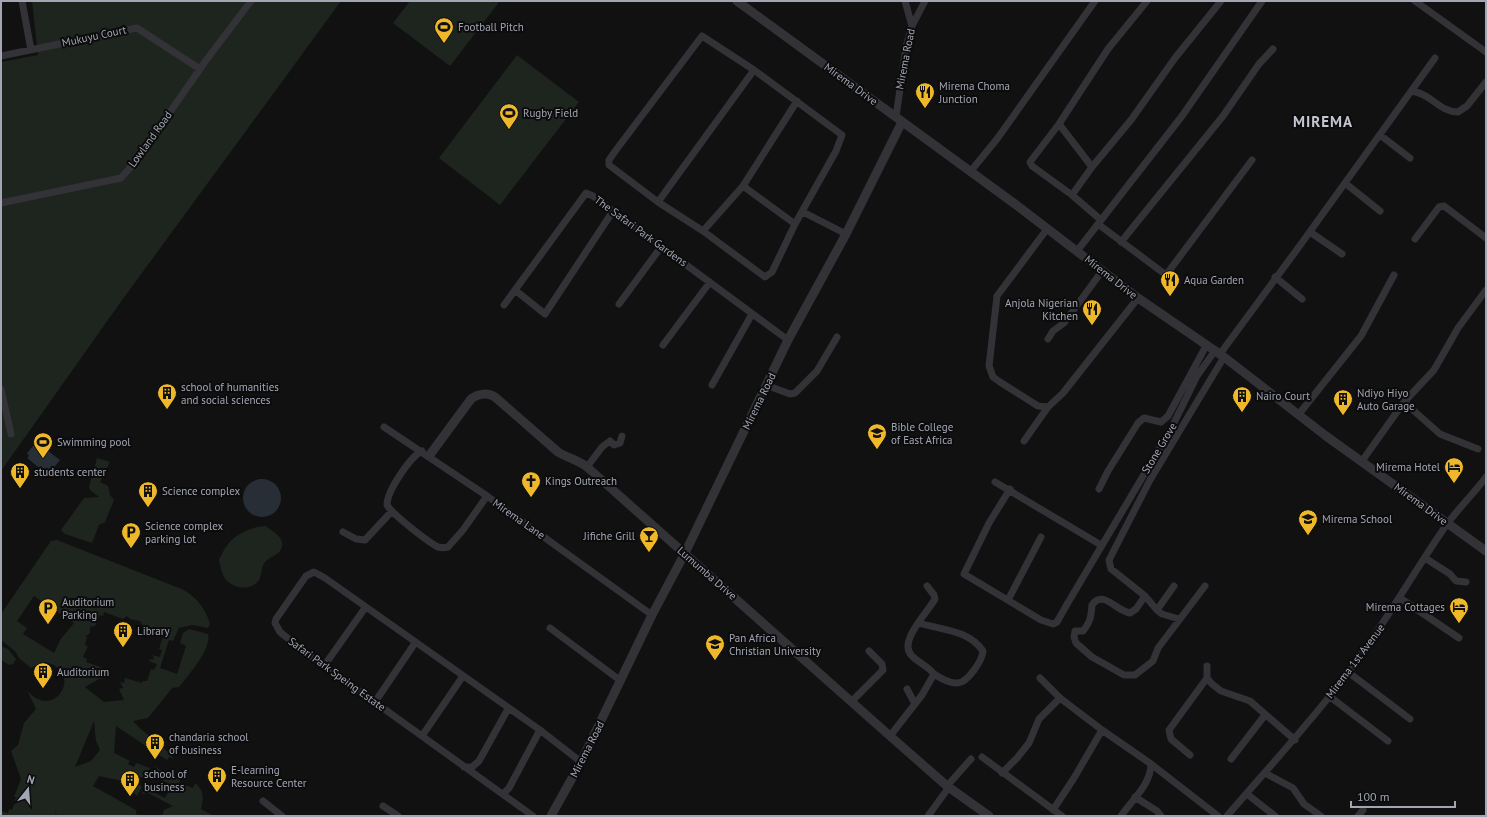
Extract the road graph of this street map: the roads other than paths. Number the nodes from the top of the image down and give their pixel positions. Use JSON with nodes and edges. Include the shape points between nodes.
{"nodes":[{"id":1,"x":22,"y":1,"type":"edge"},
{"id":2,"x":251,"y":1,"type":"edge"},
{"id":3,"x":737,"y":1,"type":"edge"},
{"id":4,"x":905,"y":1,"type":"edge"},
{"id":5,"x":925,"y":1,"type":"edge"},
{"id":6,"x":1095,"y":1,"type":"edge"},
{"id":7,"x":1147,"y":1,"type":"edge"},
{"id":8,"x":1221,"y":1,"type":"edge"},
{"id":9,"x":1262,"y":1,"type":"edge"},
{"id":10,"x":1415,"y":1,"type":"edge"},
{"id":11,"x":912,"y":26,"type":"junction"},
{"id":12,"x":1273,"y":49,"type":"dead end"},
{"id":13,"x":31,"y":50,"type":"junction"},
{"id":14,"x":1486,"y":52,"type":"edge"},
{"id":15,"x":1,"y":56,"type":"edge"},
{"id":16,"x":1435,"y":58,"type":"dead end"},
{"id":17,"x":200,"y":69,"type":"junction"},
{"id":18,"x":754,"y":70,"type":"junction"},
{"id":19,"x":1486,"y":82,"type":"edge"},
{"id":20,"x":1412,"y":91,"type":"junction"},
{"id":21,"x":797,"y":102,"type":"junction"},
{"id":22,"x":899,"y":120,"type":"junction"},
{"id":23,"x":1059,"y":124,"type":"junction"},
{"id":24,"x":1380,"y":135,"type":"junction"},
{"id":25,"x":1410,"y":158,"type":"dead end"},
{"id":26,"x":1252,"y":160,"type":"dead end"},
{"id":27,"x":1092,"y":167,"type":"junction"},
{"id":28,"x":970,"y":172,"type":"junction"},
{"id":29,"x":1345,"y":183,"type":"junction"},
{"id":30,"x":743,"y":186,"type":"junction"},
{"id":31,"x":1072,"y":195,"type":"junction"},
{"id":32,"x":658,"y":202,"type":"junction"},
{"id":33,"x":1,"y":203,"type":"edge"},
{"id":34,"x":613,"y":211,"type":"junction"},
{"id":35,"x":1380,"y":211,"type":"dead end"},
{"id":36,"x":803,"y":212,"type":"junction"},
{"id":37,"x":1099,"y":222,"type":"junction"},
{"id":38,"x":795,"y":224,"type":"junction"},
{"id":39,"x":1047,"y":229,"type":"junction"},
{"id":40,"x":703,"y":231,"type":"junction"},
{"id":41,"x":1310,"y":232,"type":"junction"},
{"id":42,"x":846,"y":234,"type":"junction"},
{"id":43,"x":1486,"y":238,"type":"edge"},
{"id":44,"x":1415,"y":239,"type":"dead end"},
{"id":45,"x":1121,"y":242,"type":"junction"},
{"id":46,"x":661,"y":246,"type":"junction"},
{"id":47,"x":1077,"y":251,"type":"junction"},
{"id":48,"x":1342,"y":254,"type":"dead end"},
{"id":49,"x":1102,"y":271,"type":"junction"},
{"id":50,"x":1394,"y":276,"type":"dead end"},
{"id":51,"x":1275,"y":278,"type":"junction"},
{"id":52,"x":710,"y":282,"type":"junction"},
{"id":53,"x":515,"y":290,"type":"junction"},
{"id":54,"x":1486,"y":290,"type":"edge"},
{"id":55,"x":1138,"y":298,"type":"junction"},
{"id":56,"x":1302,"y":299,"type":"dead end"},
{"id":57,"x":619,"y":304,"type":"dead end"},
{"id":58,"x":504,"y":305,"type":"dead end"},
{"id":59,"x":752,"y":314,"type":"junction"},
{"id":60,"x":837,"y":337,"type":"dead end"},
{"id":61,"x":788,"y":340,"type":"junction"},
{"id":62,"x":1048,"y":340,"type":"dead end"},
{"id":63,"x":663,"y":345,"type":"dead end"},
{"id":64,"x":1206,"y":346,"type":"junction"},
{"id":65,"x":1219,"y":354,"type":"junction"},
{"id":66,"x":712,"y":385,"type":"dead end"},
{"id":67,"x":766,"y":385,"type":"junction"},
{"id":68,"x":1,"y":389,"type":"edge"},
{"id":69,"x":1404,"y":402,"type":"junction"},
{"id":70,"x":1048,"y":407,"type":"junction"},
{"id":71,"x":1299,"y":414,"type":"junction"},
{"id":72,"x":384,"y":427,"type":"dead end"},
{"id":73,"x":11,"y":434,"type":"dead end"},
{"id":74,"x":622,"y":436,"type":"dead end"},
{"id":75,"x":1024,"y":441,"type":"dead end"},
{"id":76,"x":1478,"y":449,"type":"dead end"},
{"id":77,"x":425,"y":454,"type":"junction"},
{"id":78,"x":1362,"y":461,"type":"junction"},
{"id":79,"x":587,"y":467,"type":"junction"},
{"id":80,"x":1486,"y":477,"type":"edge"},
{"id":81,"x":995,"y":482,"type":"dead end"},
{"id":82,"x":1010,"y":489,"type":"junction"},
{"id":83,"x":1099,"y":489,"type":"dead end"},
{"id":84,"x":487,"y":496,"type":"junction"},
{"id":85,"x":392,"y":511,"type":"junction"},
{"id":86,"x":1448,"y":523,"type":"junction"},
{"id":87,"x":343,"y":532,"type":"dead end"},
{"id":88,"x":1041,"y":537,"type":"dead end"},
{"id":89,"x":1101,"y":545,"type":"junction"},
{"id":90,"x":1486,"y":551,"type":"edge"},
{"id":91,"x":685,"y":553,"type":"junction"},
{"id":92,"x":1425,"y":558,"type":"junction"},
{"id":93,"x":1466,"y":582,"type":"dead end"},
{"id":94,"x":928,"y":586,"type":"dead end"},
{"id":95,"x":1174,"y":586,"type":"dead end"},
{"id":96,"x":1205,"y":586,"type":"dead end"},
{"id":97,"x":1145,"y":596,"type":"junction"},
{"id":98,"x":1400,"y":598,"type":"junction"},
{"id":99,"x":1008,"y":600,"type":"junction"},
{"id":100,"x":365,"y":608,"type":"junction"},
{"id":101,"x":1157,"y":610,"type":"junction"},
{"id":102,"x":652,"y":615,"type":"junction"},
{"id":103,"x":1179,"y":619,"type":"junction"},
{"id":104,"x":919,"y":623,"type":"junction"},
{"id":105,"x":550,"y":628,"type":"dead end"},
{"id":106,"x":1459,"y":638,"type":"dead end"},
{"id":107,"x":415,"y":643,"type":"junction"},
{"id":108,"x":869,"y":651,"type":"dead end"},
{"id":109,"x":324,"y":666,"type":"junction"},
{"id":110,"x":1207,"y":666,"type":"dead end"},
{"id":111,"x":1348,"y":672,"type":"junction"},
{"id":112,"x":934,"y":674,"type":"junction"},
{"id":113,"x":462,"y":676,"type":"junction"},
{"id":114,"x":1040,"y":678,"type":"dead end"},
{"id":115,"x":1208,"y":678,"type":"junction"},
{"id":116,"x":621,"y":682,"type":"junction"},
{"id":117,"x":908,"y":689,"type":"dead end"},
{"id":118,"x":1329,"y":696,"type":"junction"},
{"id":119,"x":1060,"y":698,"type":"junction"},
{"id":120,"x":852,"y":701,"type":"junction"},
{"id":121,"x":375,"y":702,"type":"junction"},
{"id":122,"x":915,"y":704,"type":"junction"},
{"id":123,"x":508,"y":708,"type":"junction"},
{"id":124,"x":1265,"y":715,"type":"junction"},
{"id":125,"x":1410,"y":719,"type":"dead end"},
{"id":126,"x":540,"y":730,"type":"junction"},
{"id":127,"x":1102,"y":730,"type":"junction"},
{"id":128,"x":422,"y":736,"type":"junction"},
{"id":129,"x":890,"y":736,"type":"junction"},
{"id":130,"x":1295,"y":740,"type":"junction"},
{"id":131,"x":1388,"y":741,"type":"dead end"},
{"id":132,"x":1190,"y":755,"type":"dead end"},
{"id":133,"x":982,"y":758,"type":"dead end"},
{"id":134,"x":971,"y":759,"type":"dead end"},
{"id":135,"x":1231,"y":759,"type":"dead end"},
{"id":136,"x":581,"y":762,"type":"junction"},
{"id":137,"x":1151,"y":764,"type":"junction"},
{"id":138,"x":464,"y":767,"type":"junction"},
{"id":139,"x":1002,"y":773,"type":"junction"},
{"id":140,"x":1264,"y":773,"type":"junction"},
{"id":141,"x":948,"y":786,"type":"junction"},
{"id":142,"x":503,"y":794,"type":"junction"},
{"id":143,"x":1246,"y":794,"type":"junction"},
{"id":144,"x":1135,"y":797,"type":"junction"},
{"id":145,"x":263,"y":801,"type":"dead end"},
{"id":146,"x":383,"y":806,"type":"dead end"},
{"id":147,"x":1053,"y":810,"type":"junction"},
{"id":148,"x":1363,"y":810,"type":"dead end"},
{"id":149,"x":282,"y":816,"type":"edge"},
{"id":150,"x":398,"y":816,"type":"edge"},
{"id":151,"x":533,"y":816,"type":"edge"},
{"id":152,"x":552,"y":816,"type":"edge"},
{"id":153,"x":928,"y":816,"type":"edge"},
{"id":154,"x":989,"y":816,"type":"edge"},
{"id":155,"x":1062,"y":816,"type":"edge"},
{"id":156,"x":1121,"y":816,"type":"edge"},
{"id":157,"x":1161,"y":816,"type":"edge"},
{"id":158,"x":1218,"y":816,"type":"edge"},
{"id":159,"x":1227,"y":816,"type":"edge"},
{"id":160,"x":1274,"y":816,"type":"edge"},
{"id":161,"x":1321,"y":816,"type":"edge"},
{"id":162,"x":1358,"y":816,"type":"edge"}],
"edges":[{"from":1,"to":13,"type":"street"},
{"from":2,"to":17,"type":"street","name":"Lowland Road"},
{"from":3,"to":22,"type":"street","name":"Mirema Drive"},
{"from":4,"to":11,"type":"street","name":"Mirema Road"},
{"from":5,"to":11,"type":"street"},
{"from":6,"to":28,"type":"street"},
{"from":7,"to":23,"type":"street","via":[[1108,49]]},
{"from":8,"to":27,"type":"street"},
{"from":9,"to":37,"type":"street","via":[[1182,116]]},
{"from":10,"to":14,"type":"street"},
{"from":11,"to":22,"type":"street","name":"Mirema Road","via":[[906,47]]},
{"from":12,"to":45,"type":"street","via":[[1259,64],[1223,116]]},
{"from":13,"to":15,"type":"street","name":"Mukuyu Court"},
{"from":13,"to":17,"type":"street","name":"Mukuyu Court","via":[[137,28]]},
{"from":16,"to":20,"type":"street"},
{"from":17,"to":33,"type":"street","name":"Lowland Road","via":[[121,178]]},
{"from":18,"to":21,"type":"street"},
{"from":18,"to":32,"type":"street"},
{"from":18,"to":32,"type":"street","via":[[700,37],[609,160],[610,168]]},
{"from":19,"to":20,"type":"street","via":[[1467,106],[1458,112],[1448,111],[1422,92]]},
{"from":20,"to":24,"type":"street"},
{"from":21,"to":30,"type":"street"},
{"from":21,"to":36,"type":"street","via":[[842,135]]},
{"from":22,"to":28,"type":"street","name":"Mirema Drive"},
{"from":22,"to":42,"type":"street","name":"Mirema Road"},
{"from":23,"to":27,"type":"street"},
{"from":23,"to":31,"type":"street","via":[[1030,162]]},
{"from":24,"to":25,"type":"street"},
{"from":24,"to":29,"type":"street"},
{"from":26,"to":45,"type":"street","via":[[1166,275]]},
{"from":27,"to":31,"type":"street"},
{"from":28,"to":39,"type":"street","name":"Mirema Drive"},
{"from":29,"to":35,"type":"street"},
{"from":29,"to":41,"type":"street"},
{"from":30,"to":38,"type":"street"},
{"from":30,"to":40,"type":"street"},
{"from":31,"to":37,"type":"street"},
{"from":32,"to":40,"type":"street"},
{"from":34,"to":46,"type":"street","name":"The Safari Park Gardens"},
{"from":34,"to":53,"type":"street","name":"The Safari Park Gardens","via":[[586,192]]},
{"from":34,"to":53,"type":"street","via":[[545,314]]},
{"from":36,"to":38,"type":"street"},
{"from":36,"to":42,"type":"street"},
{"from":37,"to":45,"type":"street"},
{"from":37,"to":47,"type":"street"},
{"from":38,"to":40,"type":"street","via":[[772,272],[765,277]]},
{"from":39,"to":47,"type":"street","name":"Mirema Drive"},
{"from":39,"to":70,"type":"street","via":[[997,296],[989,366],[993,377],[1000,382],[1038,406]]},
{"from":41,"to":48,"type":"street"},
{"from":41,"to":51,"type":"street"},
{"from":42,"to":61,"type":"street","name":"Mirema Road"},
{"from":43,"to":44,"type":"street","via":[[1444,206],[1439,207]]},
{"from":46,"to":52,"type":"street","name":"The Safari Park Gardens"},
{"from":46,"to":57,"type":"street"},
{"from":47,"to":49,"type":"street","name":"Mirema Drive"},
{"from":49,"to":55,"type":"street","name":"Mirema Drive"},
{"from":49,"to":62,"type":"street","via":[[1064,323],[1053,331]]},
{"from":50,"to":71,"type":"street","via":[[1361,336]]},
{"from":51,"to":56,"type":"street"},
{"from":51,"to":65,"type":"street"},
{"from":52,"to":59,"type":"street","name":"The Safari Park Gardens"},
{"from":52,"to":63,"type":"street"},
{"from":53,"to":58,"type":"street","name":"The Safari Park Gardens"},
{"from":54,"to":69,"type":"street","via":[[1458,328],[1434,370]]},
{"from":55,"to":64,"type":"street","name":"Mirema Drive"},
{"from":55,"to":70,"type":"street","via":[[1063,393]]},
{"from":59,"to":61,"type":"street","name":"The Safari Park Gardens"},
{"from":59,"to":66,"type":"street"},
{"from":60,"to":67,"type":"street","via":[[817,371],[795,393],[790,394]]},
{"from":61,"to":67,"type":"street","name":"Mirema Road"},
{"from":64,"to":65,"type":"street","name":"Mirema Drive"},
{"from":64,"to":83,"type":"street","via":[[1168,416],[1161,422],[1144,418],[1138,423]]},
{"from":65,"to":71,"type":"street","name":"Mirema Drive"},
{"from":65,"to":89,"type":"street","name":"Stone Grove","via":[[1197,376],[1171,428]]},
{"from":65,"to":97,"type":"street","via":[[1110,556],[1111,569]]},
{"from":67,"to":91,"type":"street","name":"Mirema Road"},
{"from":68,"to":73,"type":"street"},
{"from":69,"to":76,"type":"street","via":[[1440,434]]},
{"from":69,"to":78,"type":"street"},
{"from":70,"to":75,"type":"street"},
{"from":71,"to":78,"type":"street","name":"Mirema Drive"},
{"from":72,"to":77,"type":"street","name":"Mirema Lane"},
{"from":74,"to":79,"type":"street","via":[[620,443],[614,445],[610,441],[602,447]]},
{"from":77,"to":79,"type":"street","name":"Lumumba Drive","via":[[472,399],[482,394],[490,394],[558,452]]},
{"from":77,"to":84,"type":"street","name":"Mirema Lane"},
{"from":77,"to":85,"type":"street","via":[[415,455],[387,498],[386,505]]},
{"from":78,"to":86,"type":"street","name":"Mirema Drive"},
{"from":79,"to":91,"type":"street","name":"Lumumba Drive"},
{"from":80,"to":86,"type":"street","name":"Mirema 1st Avenue"},
{"from":81,"to":82,"type":"street"},
{"from":82,"to":89,"type":"street"},
{"from":82,"to":99,"type":"street","name":"Stone Grove","via":[[964,573]]},
{"from":84,"to":85,"type":"street","via":[[452,544],[445,548],[438,547]]},
{"from":84,"to":102,"type":"street","name":"Mirema Lane"},
{"from":85,"to":87,"type":"street","via":[[365,540],[356,539]]},
{"from":86,"to":90,"type":"street","name":"Mirema Drive"},
{"from":86,"to":92,"type":"street","name":"Mirema 1st Avenue"},
{"from":88,"to":99,"type":"street"},
{"from":89,"to":99,"type":"street","name":"Stone Grove","via":[[1055,624],[1041,620]]},
{"from":91,"to":102,"type":"street","name":"Mirema Road"},
{"from":91,"to":120,"type":"street","name":"Lumumba Drive"},
{"from":92,"to":93,"type":"street","via":[[1450,574],[1456,581]]},
{"from":92,"to":98,"type":"street","name":"Mirema 1st Avenue"},
{"from":94,"to":104,"type":"street","via":[[935,599]]},
{"from":95,"to":101,"type":"street"},
{"from":96,"to":103,"type":"street"},
{"from":97,"to":101,"type":"street"},
{"from":97,"to":103,"type":"street","via":[[1130,613],[1103,599],[1096,599],[1092,605],[1089,623],[1083,631],[1075,631],[1076,643],[1101,664],[1124,675],[1135,676],[1153,662],[1158,648]]},
{"from":98,"to":106,"type":"street"},
{"from":98,"to":111,"type":"street","name":"Mirema 1st Avenue"},
{"from":100,"to":107,"type":"street","name":"Safari Park Speing Estate"},
{"from":100,"to":109,"type":"street"},
{"from":100,"to":109,"type":"street","name":"Safari Park Speing Estate","via":[[314,572],[306,576],[278,615],[275,623],[280,632]]},
{"from":101,"to":103,"type":"street"},
{"from":102,"to":116,"type":"street","name":"Mirema Road"},
{"from":104,"to":112,"type":"street","via":[[910,637],[909,650],[912,657]]},
{"from":104,"to":112,"type":"street","via":[[960,633],[974,641],[983,652],[972,672],[957,684]]},
{"from":105,"to":116,"type":"street"},
{"from":107,"to":113,"type":"street","name":"Safari Park Speing Estate"},
{"from":107,"to":121,"type":"street"},
{"from":108,"to":120,"type":"street","via":[[882,664],[883,670]]},
{"from":109,"to":121,"type":"street","name":"Safari Park Speing Estate"},
{"from":110,"to":115,"type":"street"},
{"from":111,"to":118,"type":"street","name":"Mirema 1st Avenue"},
{"from":111,"to":125,"type":"street"},
{"from":112,"to":122,"type":"street"},
{"from":113,"to":123,"type":"street","name":"Safari Park Speing Estate"},
{"from":113,"to":128,"type":"street"},
{"from":114,"to":119,"type":"street"},
{"from":115,"to":124,"type":"street","via":[[1221,691],[1250,701]]},
{"from":115,"to":132,"type":"street","via":[[1169,730],[1171,740]]},
{"from":116,"to":136,"type":"street","name":"Mirema Road"},
{"from":117,"to":122,"type":"street"},
{"from":118,"to":130,"type":"street","name":"Mirema 1st Avenue"},
{"from":118,"to":131,"type":"street"},
{"from":119,"to":127,"type":"street"},
{"from":119,"to":139,"type":"street","via":[[1039,719],[1029,743]]},
{"from":120,"to":129,"type":"street","name":"Lumumba Drive"},
{"from":121,"to":128,"type":"street","name":"Safari Park Speing Estate"},
{"from":122,"to":129,"type":"street"},
{"from":123,"to":126,"type":"street","name":"Safari Park Speing Estate"},
{"from":123,"to":138,"type":"street","via":[[478,761],[472,767]]},
{"from":124,"to":130,"type":"street"},
{"from":124,"to":135,"type":"street"},
{"from":126,"to":136,"type":"street","name":"Safari Park Speing Estate"},
{"from":126,"to":142,"type":"street","via":[[509,788]]},
{"from":127,"to":137,"type":"street"},
{"from":127,"to":147,"type":"street"},
{"from":128,"to":138,"type":"street","name":"Safari Park Speing Estate"},
{"from":129,"to":141,"type":"street","name":"Lumumba Drive"},
{"from":130,"to":140,"type":"street","name":"Mirema 1st Avenue"},
{"from":133,"to":139,"type":"street"},
{"from":134,"to":141,"type":"street"},
{"from":136,"to":152,"type":"street","name":"Mirema Road"},
{"from":137,"to":144,"type":"street","via":[[1151,773]]},
{"from":137,"to":158,"type":"street"},
{"from":138,"to":142,"type":"street","name":"Safari Park Speing Estate"},
{"from":139,"to":147,"type":"street"},
{"from":140,"to":143,"type":"street","name":"Mirema 1st Avenue"},
{"from":140,"to":161,"type":"street","via":[[1293,788],[1304,804]]},
{"from":141,"to":153,"type":"street"},
{"from":141,"to":154,"type":"street","name":"Lumumba Drive"},
{"from":142,"to":151,"type":"street","name":"Safari Park Speing Estate"},
{"from":143,"to":159,"type":"street","name":"Mirema 1st Avenue"},
{"from":143,"to":160,"type":"street"},
{"from":144,"to":156,"type":"street"},
{"from":144,"to":157,"type":"street","via":[[1157,810]]},
{"from":145,"to":149,"type":"street"},
{"from":146,"to":150,"type":"street"},
{"from":147,"to":155,"type":"street"},
{"from":148,"to":162,"type":"street"}]}
